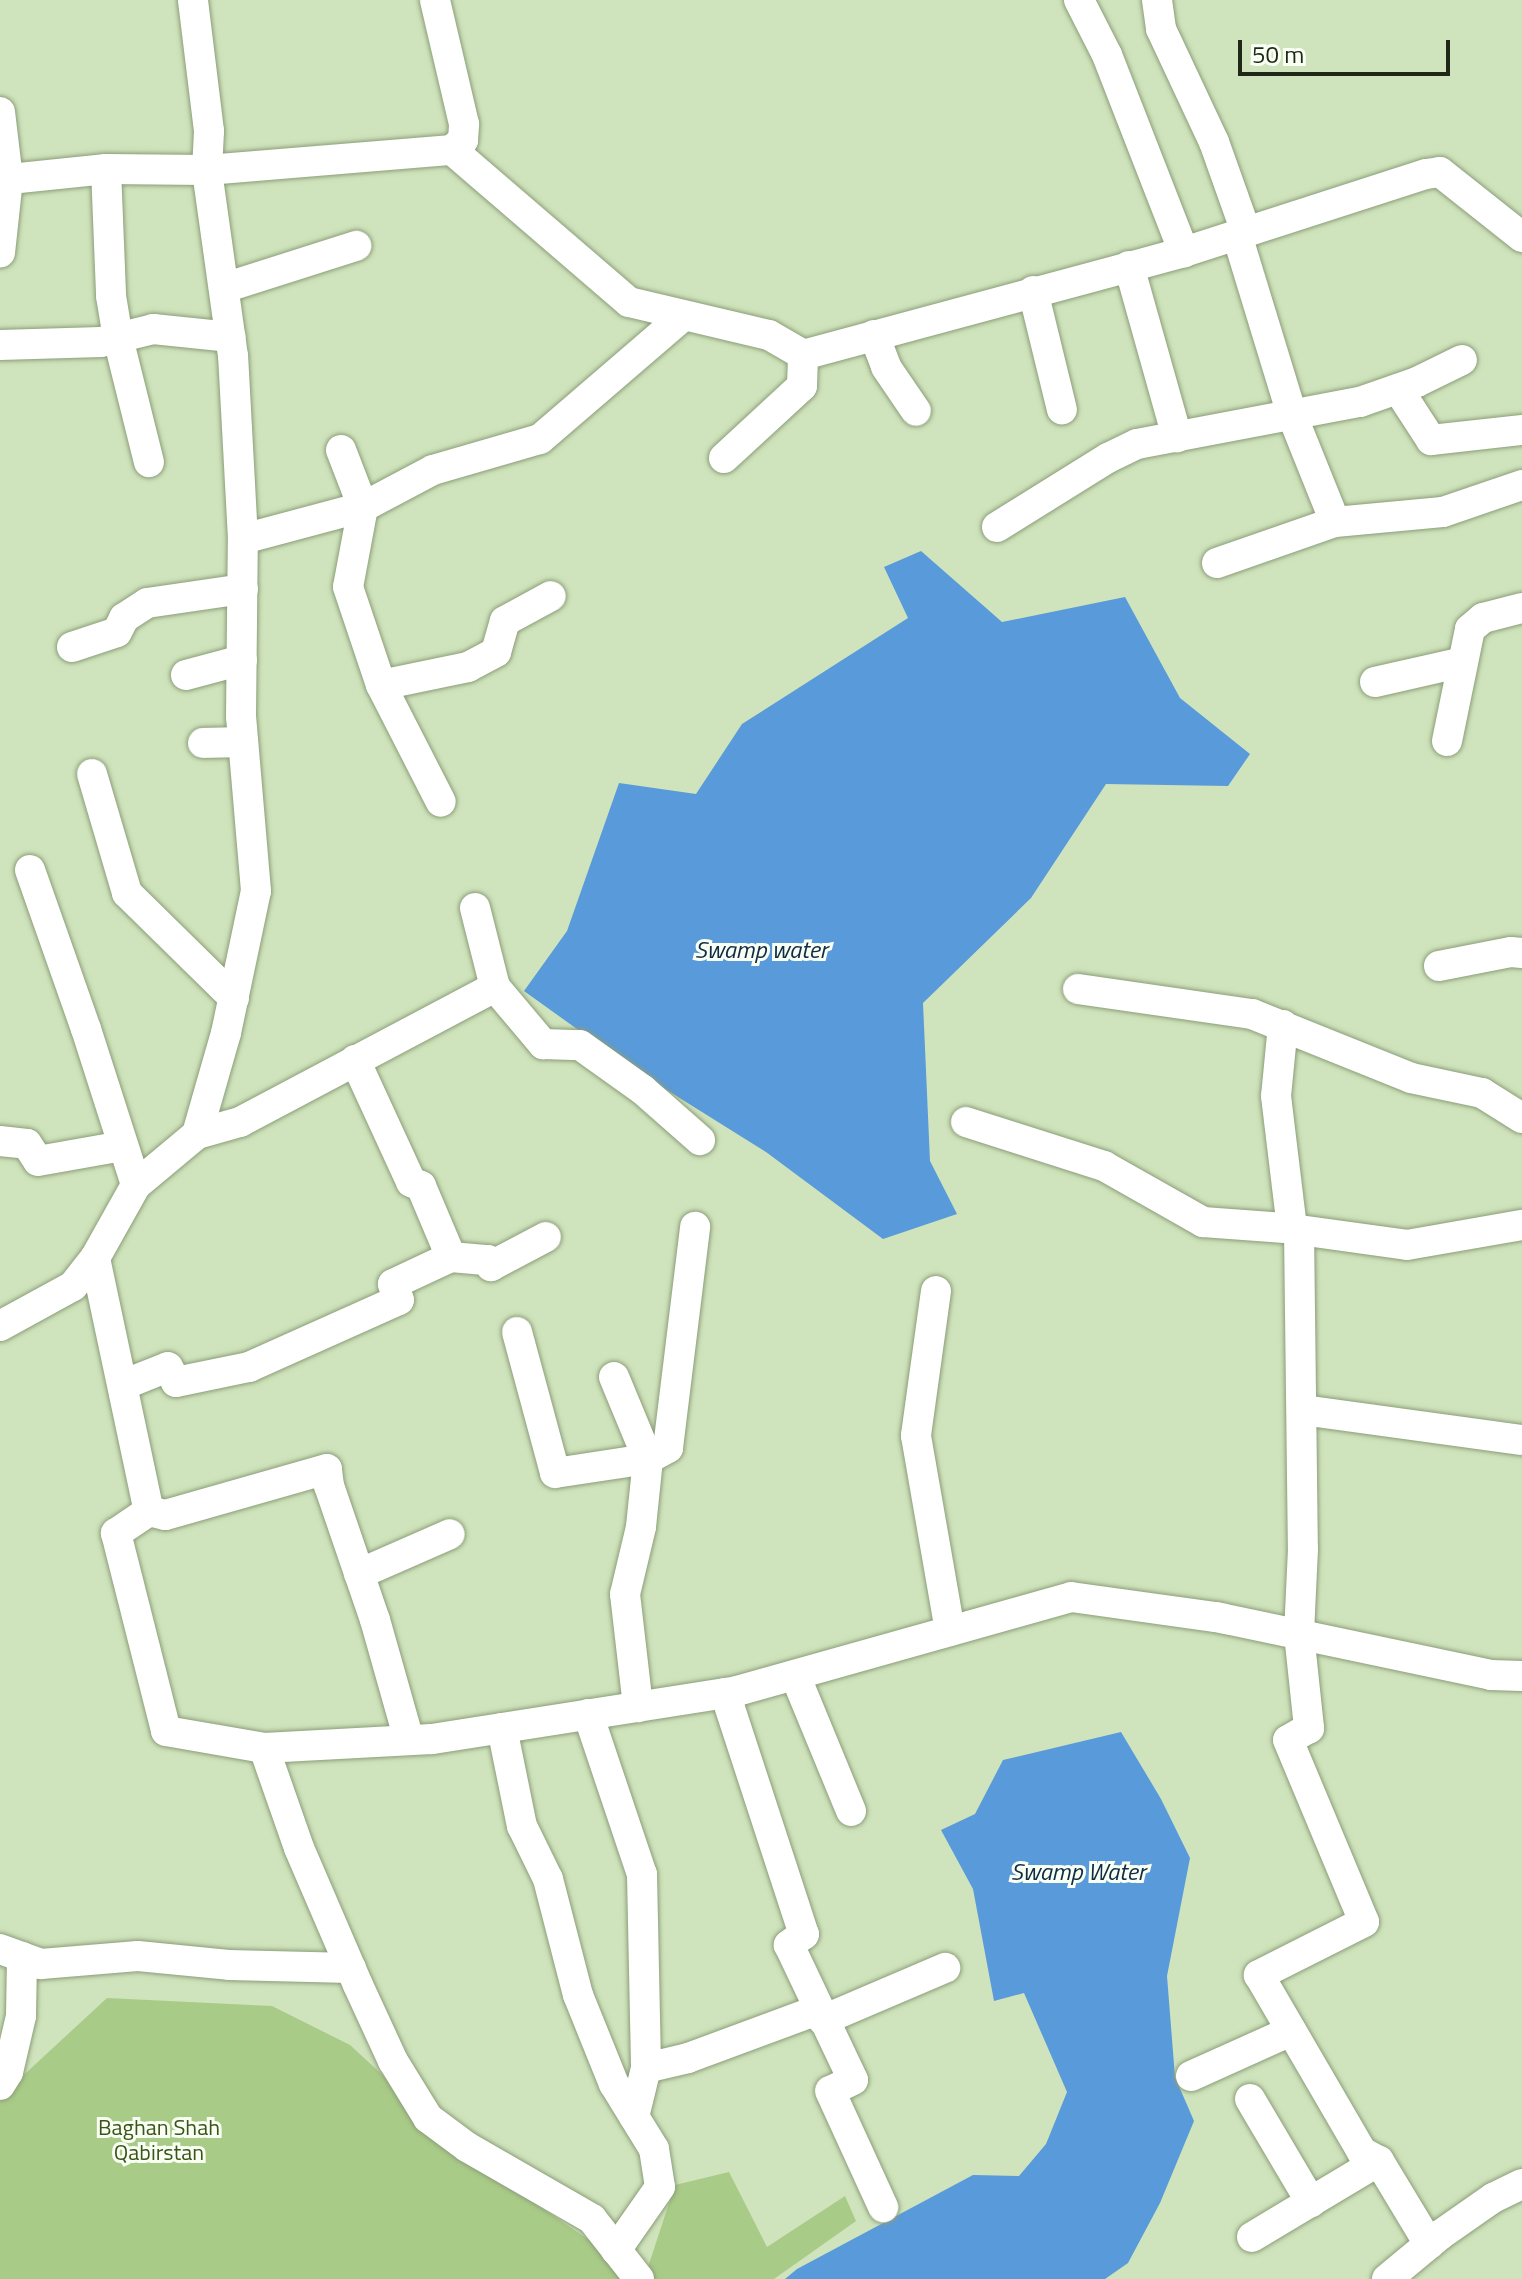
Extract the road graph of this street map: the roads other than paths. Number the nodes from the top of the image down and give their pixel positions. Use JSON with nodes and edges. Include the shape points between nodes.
{"nodes":[{"id":1,"x":193,"y":0,"type":"edge"},
{"id":2,"x":435,"y":0,"type":"edge"},
{"id":3,"x":1079,"y":0,"type":"edge"},
{"id":4,"x":1157,"y":0,"type":"edge"},
{"id":5,"x":0,"y":112,"type":"edge"},
{"id":6,"x":452,"y":150,"type":"junction"},
{"id":7,"x":106,"y":169,"type":"junction"},
{"id":8,"x":207,"y":170,"type":"junction"},
{"id":9,"x":4,"y":180,"type":"edge"},
{"id":10,"x":1242,"y":233,"type":"junction"},
{"id":11,"x":1522,"y":237,"type":"edge"},
{"id":12,"x":356,"y":246,"type":"dead end"},
{"id":13,"x":1184,"y":252,"type":"junction"},
{"id":14,"x":0,"y":253,"type":"edge"},
{"id":15,"x":1129,"y":266,"type":"junction"},
{"id":16,"x":224,"y":288,"type":"junction"},
{"id":17,"x":1033,"y":291,"type":"junction"},
{"id":18,"x":682,"y":317,"type":"junction"},
{"id":19,"x":874,"y":335,"type":"junction"},
{"id":20,"x":231,"y":337,"type":"junction"},
{"id":21,"x":118,"y":338,"type":"junction"},
{"id":22,"x":0,"y":345,"type":"edge"},
{"id":23,"x":803,"y":355,"type":"junction"},
{"id":24,"x":1462,"y":360,"type":"dead end"},
{"id":25,"x":1398,"y":389,"type":"junction"},
{"id":26,"x":1062,"y":410,"type":"dead end"},
{"id":27,"x":916,"y":411,"type":"dead end"},
{"id":28,"x":1292,"y":415,"type":"junction"},
{"id":29,"x":1522,"y":430,"type":"edge"},
{"id":30,"x":1177,"y":437,"type":"junction"},
{"id":31,"x":341,"y":450,"type":"dead end"},
{"id":32,"x":724,"y":458,"type":"dead end"},
{"id":33,"x":149,"y":462,"type":"dead end"},
{"id":34,"x":1522,"y":485,"type":"edge"},
{"id":35,"x":363,"y":507,"type":"junction"},
{"id":36,"x":1335,"y":522,"type":"junction"},
{"id":37,"x":997,"y":527,"type":"dead end"},
{"id":38,"x":243,"y":539,"type":"junction"},
{"id":39,"x":1217,"y":563,"type":"dead end"},
{"id":40,"x":243,"y":589,"type":"junction"},
{"id":41,"x":551,"y":596,"type":"dead end"},
{"id":42,"x":1522,"y":608,"type":"edge"},
{"id":43,"x":72,"y":647,"type":"dead end"},
{"id":44,"x":242,"y":660,"type":"junction"},
{"id":45,"x":1463,"y":662,"type":"junction"},
{"id":46,"x":186,"y":675,"type":"dead end"},
{"id":47,"x":1375,"y":682,"type":"dead end"},
{"id":48,"x":381,"y":685,"type":"junction"},
{"id":49,"x":1447,"y":741,"type":"dead end"},
{"id":50,"x":243,"y":742,"type":"junction"},
{"id":51,"x":203,"y":743,"type":"dead end"},
{"id":52,"x":92,"y":774,"type":"dead end"},
{"id":53,"x":441,"y":802,"type":"dead end"},
{"id":54,"x":30,"y":870,"type":"dead end"},
{"id":55,"x":475,"y":908,"type":"dead end"},
{"id":56,"x":1522,"y":953,"type":"edge"},
{"id":57,"x":1439,"y":966,"type":"dead end"},
{"id":58,"x":495,"y":987,"type":"junction"},
{"id":59,"x":1078,"y":989,"type":"dead end"},
{"id":60,"x":234,"y":998,"type":"junction"},
{"id":61,"x":1283,"y":1025,"type":"junction"},
{"id":62,"x":355,"y":1060,"type":"junction"},
{"id":63,"x":1522,"y":1118,"type":"edge"},
{"id":64,"x":966,"y":1122,"type":"dead end"},
{"id":65,"x":197,"y":1134,"type":"junction"},
{"id":66,"x":700,"y":1140,"type":"dead end"},
{"id":67,"x":0,"y":1141,"type":"edge"},
{"id":68,"x":123,"y":1146,"type":"junction"},
{"id":69,"x":136,"y":1185,"type":"junction"},
{"id":70,"x":1522,"y":1225,"type":"edge"},
{"id":71,"x":695,"y":1227,"type":"dead end"},
{"id":72,"x":1296,"y":1229,"type":"junction"},
{"id":73,"x":546,"y":1237,"type":"dead end"},
{"id":74,"x":451,"y":1257,"type":"junction"},
{"id":75,"x":95,"y":1258,"type":"junction"},
{"id":76,"x":936,"y":1291,"type":"dead end"},
{"id":77,"x":0,"y":1326,"type":"edge"},
{"id":78,"x":517,"y":1332,"type":"dead end"},
{"id":79,"x":614,"y":1377,"type":"dead end"},
{"id":80,"x":123,"y":1385,"type":"junction"},
{"id":81,"x":1302,"y":1410,"type":"junction"},
{"id":82,"x":1522,"y":1440,"type":"edge"},
{"id":83,"x":648,"y":1459,"type":"junction"},
{"id":84,"x":149,"y":1511,"type":"junction"},
{"id":85,"x":450,"y":1534,"type":"dead end"},
{"id":86,"x":359,"y":1574,"type":"junction"},
{"id":87,"x":950,"y":1631,"type":"junction"},
{"id":88,"x":1299,"y":1634,"type":"junction"},
{"id":89,"x":795,"y":1675,"type":"junction"},
{"id":90,"x":1522,"y":1676,"type":"edge"},
{"id":91,"x":725,"y":1693,"type":"junction"},
{"id":92,"x":638,"y":1707,"type":"junction"},
{"id":93,"x":588,"y":1714,"type":"junction"},
{"id":94,"x":502,"y":1728,"type":"junction"},
{"id":95,"x":409,"y":1740,"type":"junction"},
{"id":96,"x":264,"y":1748,"type":"junction"},
{"id":97,"x":851,"y":1811,"type":"dead end"},
{"id":98,"x":11,"y":1953,"type":"edge"},
{"id":99,"x":351,"y":1968,"type":"junction"},
{"id":100,"x":945,"y":1968,"type":"dead end"},
{"id":101,"x":821,"y":2015,"type":"junction"},
{"id":102,"x":1291,"y":2031,"type":"junction"},
{"id":103,"x":646,"y":2068,"type":"junction"},
{"id":104,"x":1191,"y":2076,"type":"dead end"},
{"id":105,"x":0,"y":2085,"type":"edge"},
{"id":106,"x":1250,"y":2099,"type":"dead end"},
{"id":107,"x":634,"y":2117,"type":"junction"},
{"id":108,"x":1379,"y":2161,"type":"junction"},
{"id":109,"x":1522,"y":2184,"type":"edge"},
{"id":110,"x":1311,"y":2202,"type":"junction"},
{"id":111,"x":883,"y":2207,"type":"dead end"},
{"id":112,"x":1252,"y":2237,"type":"dead end"},
{"id":113,"x":1429,"y":2244,"type":"junction"},
{"id":114,"x":616,"y":2250,"type":"junction"},
{"id":115,"x":639,"y":2279,"type":"edge"},
{"id":116,"x":1387,"y":2279,"type":"edge"}],
"edges":[{"from":1,"to":8,"type":"street","via":[[209,131]]},
{"from":2,"to":6,"type":"street","via":[[464,124],[463,140]]},
{"from":3,"to":13,"type":"street","via":[[1107,55]]},
{"from":4,"to":10,"type":"street","via":[[1161,29],[1214,142]]},
{"from":5,"to":9,"type":"street"},
{"from":6,"to":8,"type":"street"},
{"from":6,"to":18,"type":"street","via":[[629,302]]},
{"from":7,"to":8,"type":"street"},
{"from":7,"to":9,"type":"street"},
{"from":7,"to":21,"type":"street","via":[[111,296]]},
{"from":8,"to":16,"type":"street"},
{"from":9,"to":14,"type":"street"},
{"from":10,"to":11,"type":"street","via":[[1440,172]]},
{"from":10,"to":13,"type":"street"},
{"from":10,"to":28,"type":"street"},
{"from":12,"to":16,"type":"street"},
{"from":13,"to":15,"type":"street"},
{"from":15,"to":17,"type":"street"},
{"from":15,"to":30,"type":"street"},
{"from":16,"to":20,"type":"street"},
{"from":17,"to":19,"type":"street"},
{"from":17,"to":26,"type":"street"},
{"from":18,"to":23,"type":"street","via":[[769,335]]},
{"from":18,"to":35,"type":"street","via":[[540,439],[433,470]]},
{"from":19,"to":23,"type":"street"},
{"from":19,"to":27,"type":"street","via":[[886,367]]},
{"from":20,"to":21,"type":"street","via":[[153,329]]},
{"from":20,"to":38,"type":"street"},
{"from":21,"to":22,"type":"street"},
{"from":21,"to":33,"type":"street"},
{"from":23,"to":32,"type":"street","via":[[802,386]]},
{"from":24,"to":25,"type":"street"},
{"from":25,"to":28,"type":"street"},
{"from":25,"to":29,"type":"street","via":[[1431,440]]},
{"from":28,"to":30,"type":"street"},
{"from":28,"to":36,"type":"street"},
{"from":30,"to":37,"type":"street","via":[[1137,444],[1108,458]]},
{"from":31,"to":35,"type":"street"},
{"from":34,"to":36,"type":"street","via":[[1443,512]]},
{"from":35,"to":38,"type":"street"},
{"from":35,"to":48,"type":"street","via":[[348,587]]},
{"from":36,"to":39,"type":"street"},
{"from":38,"to":40,"type":"street"},
{"from":40,"to":43,"type":"street","via":[[147,603],[124,618],[117,632]]},
{"from":40,"to":44,"type":"street"},
{"from":41,"to":48,"type":"street","via":[[505,621],[496,652],[468,667]]},
{"from":42,"to":45,"type":"street","via":[[1483,618],[1470,629]]},
{"from":44,"to":46,"type":"street"},
{"from":44,"to":50,"type":"street"},
{"from":45,"to":47,"type":"street"},
{"from":45,"to":49,"type":"street"},
{"from":48,"to":53,"type":"street"},
{"from":50,"to":51,"type":"street"},
{"from":50,"to":60,"type":"street","via":[[256,891]]},
{"from":52,"to":60,"type":"street","via":[[127,893]]},
{"from":54,"to":68,"type":"street"},
{"from":55,"to":58,"type":"street"},
{"from":56,"to":57,"type":"street"},
{"from":58,"to":62,"type":"street"},
{"from":58,"to":66,"type":"street","via":[[543,1044],[580,1045]]},
{"from":59,"to":61,"type":"street","via":[[1252,1014]]},
{"from":60,"to":65,"type":"street"},
{"from":61,"to":63,"type":"street","via":[[1411,1078],[1482,1093]]},
{"from":61,"to":72,"type":"street","via":[[1276,1096]]},
{"from":62,"to":65,"type":"street","via":[[240,1122]]},
{"from":62,"to":74,"type":"street","via":[[411,1182],[421,1186]]},
{"from":64,"to":72,"type":"street","via":[[1104,1166],[1203,1222]]},
{"from":65,"to":69,"type":"street"},
{"from":67,"to":68,"type":"street","via":[[27,1144],[38,1161]]},
{"from":68,"to":69,"type":"street"},
{"from":69,"to":75,"type":"street"},
{"from":70,"to":72,"type":"street","via":[[1407,1245]]},
{"from":71,"to":83,"type":"street","via":[[668,1448]]},
{"from":72,"to":81,"type":"street"},
{"from":73,"to":74,"type":"street","via":[[491,1266],[488,1260]]},
{"from":74,"to":80,"type":"street","via":[[393,1284],[399,1300],[249,1367],[176,1382],[168,1367]]},
{"from":75,"to":77,"type":"street","via":[[73,1286]]},
{"from":75,"to":80,"type":"street"},
{"from":76,"to":87,"type":"street","via":[[916,1436]]},
{"from":78,"to":83,"type":"street","via":[[555,1473]]},
{"from":79,"to":83,"type":"street"},
{"from":80,"to":84,"type":"street"},
{"from":81,"to":82,"type":"street"},
{"from":81,"to":88,"type":"street"},
{"from":83,"to":92,"type":"street","via":[[641,1527],[625,1594]]},
{"from":84,"to":86,"type":"street","via":[[165,1515],[327,1469]]},
{"from":84,"to":96,"type":"street","via":[[116,1533],[166,1731]]},
{"from":85,"to":86,"type":"street"},
{"from":86,"to":95,"type":"street"},
{"from":87,"to":88,"type":"street","via":[[1071,1597]]},
{"from":87,"to":89,"type":"street"},
{"from":88,"to":90,"type":"street","via":[[1491,1675]]},
{"from":88,"to":102,"type":"street","via":[[1309,1728],[1288,1740],[1364,1922],[1259,1975]]},
{"from":89,"to":91,"type":"street"},
{"from":89,"to":97,"type":"street"},
{"from":91,"to":92,"type":"street"},
{"from":91,"to":101,"type":"street","via":[[804,1934],[789,1945]]},
{"from":92,"to":93,"type":"street"},
{"from":93,"to":94,"type":"street"},
{"from":93,"to":103,"type":"street","via":[[642,1874]]},
{"from":94,"to":95,"type":"street"},
{"from":94,"to":107,"type":"street","via":[[522,1826],[548,1879],[578,1995],[614,2084]]},
{"from":95,"to":96,"type":"street"},
{"from":96,"to":99,"type":"street","via":[[299,1848]]},
{"from":98,"to":99,"type":"street","via":[[41,1964],[138,1956]]},
{"from":98,"to":105,"type":"street","via":[[21,2016]]},
{"from":99,"to":114,"type":"street","via":[[393,2061],[428,2118],[467,2147],[592,2219]]},
{"from":100,"to":101,"type":"street"},
{"from":101,"to":103,"type":"street"},
{"from":101,"to":111,"type":"street","via":[[853,2080],[830,2091]]},
{"from":102,"to":104,"type":"street"},
{"from":102,"to":108,"type":"street","via":[[1362,2152]]},
{"from":103,"to":107,"type":"street"},
{"from":106,"to":110,"type":"street"},
{"from":107,"to":114,"type":"street","via":[[654,2149],[660,2187]]},
{"from":108,"to":110,"type":"street"},
{"from":108,"to":113,"type":"street"},
{"from":109,"to":113,"type":"street"},
{"from":110,"to":112,"type":"street"},
{"from":113,"to":116,"type":"street"},
{"from":114,"to":115,"type":"street"}]}
